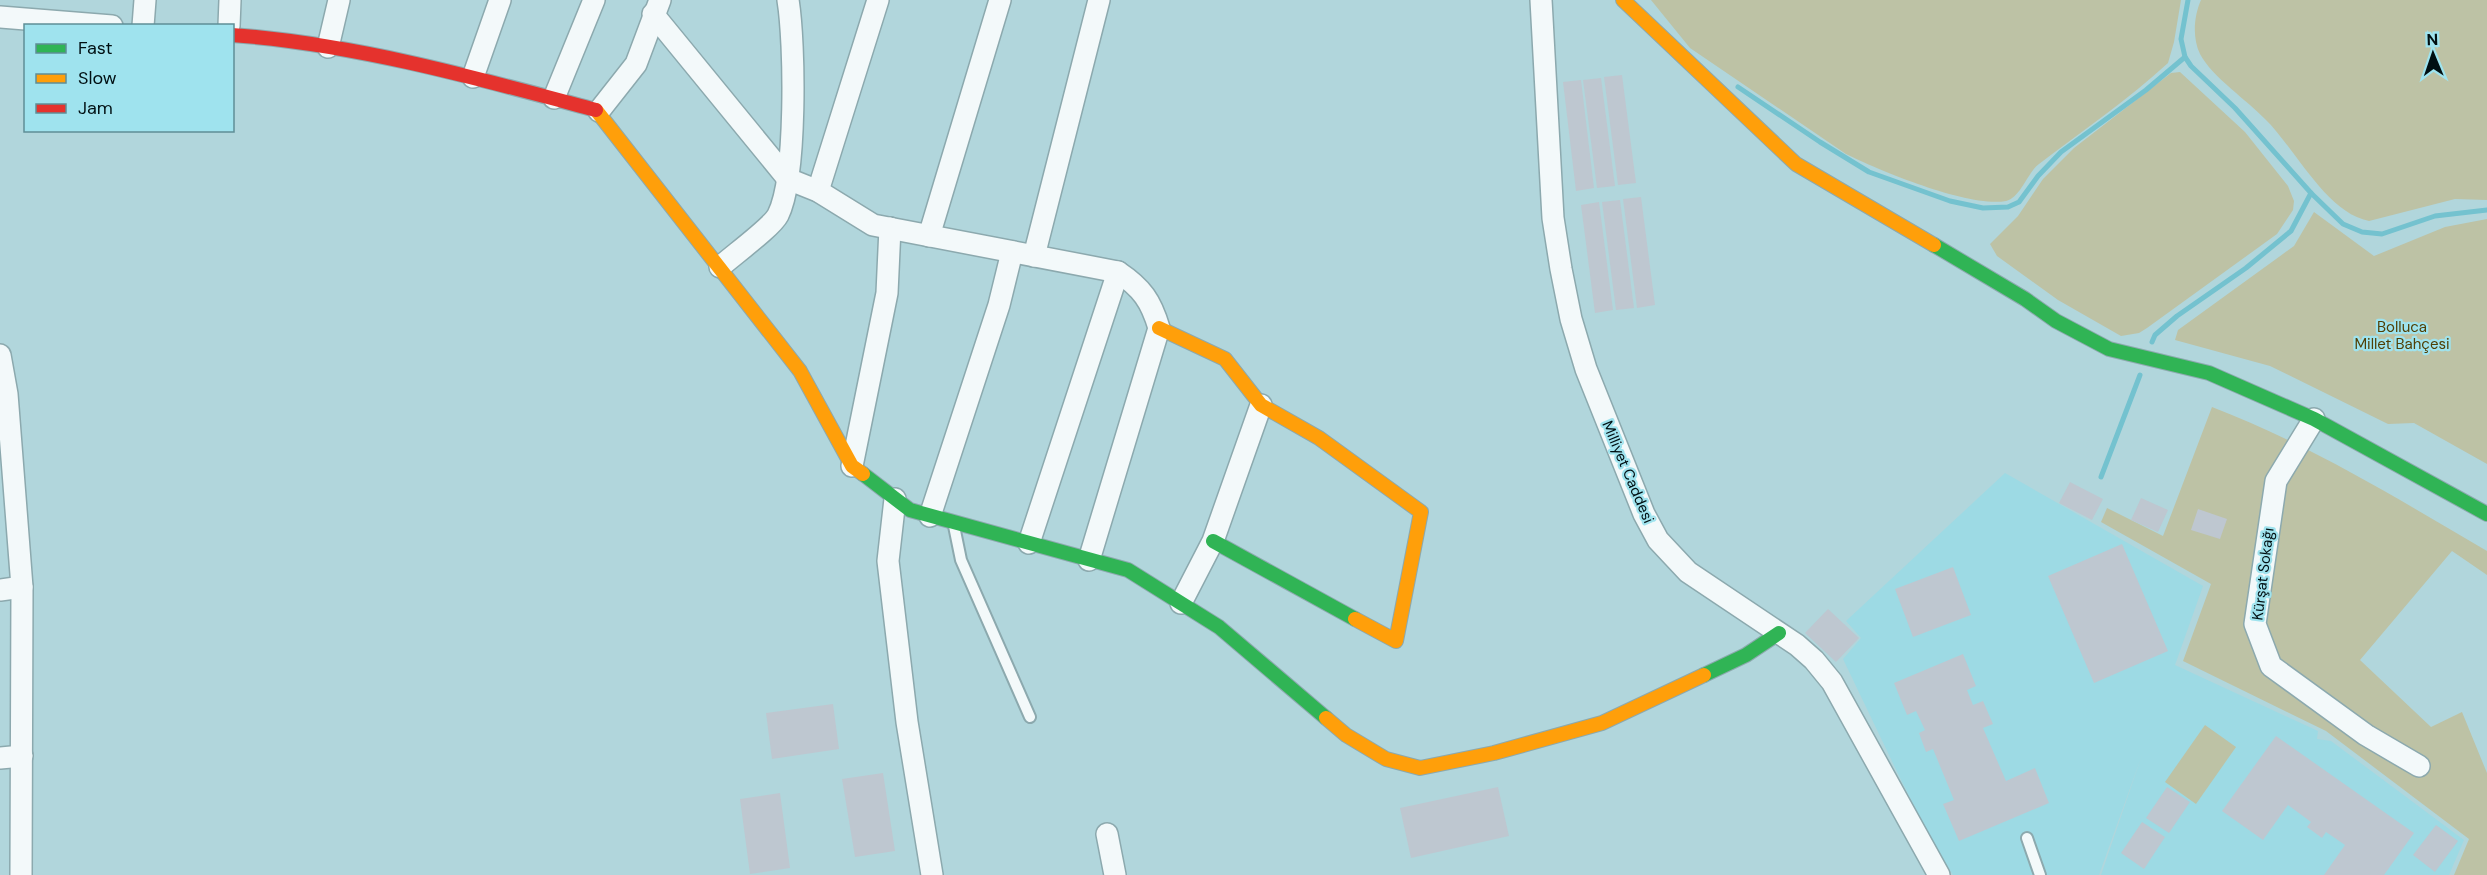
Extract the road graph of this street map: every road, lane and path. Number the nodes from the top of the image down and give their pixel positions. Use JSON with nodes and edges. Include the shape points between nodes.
{"nodes":[{"id":1,"x":145,"y":0,"type":"edge"},
{"id":2,"x":230,"y":0,"type":"edge"},
{"id":3,"x":339,"y":0,"type":"edge"},
{"id":4,"x":500,"y":0,"type":"edge"},
{"id":5,"x":594,"y":0,"type":"edge"},
{"id":6,"x":788,"y":0,"type":"edge"},
{"id":7,"x":878,"y":0,"type":"edge"},
{"id":8,"x":1000,"y":0,"type":"edge"},
{"id":9,"x":1099,"y":0,"type":"edge"},
{"id":10,"x":1541,"y":0,"type":"edge"},
{"id":11,"x":1623,"y":0,"type":"edge"},
{"id":12,"x":657,"y":7,"type":"edge"},
{"id":13,"x":0,"y":17,"type":"edge"},
{"id":14,"x":87,"y":24,"type":"edge"},
{"id":15,"x":143,"y":24,"type":"edge"},
{"id":16,"x":229,"y":24,"type":"edge"},
{"id":17,"x":234,"y":35,"type":"edge"},
{"id":18,"x":328,"y":47,"type":"junction"},
{"id":19,"x":473,"y":76,"type":"junction"},
{"id":20,"x":554,"y":98,"type":"junction"},
{"id":21,"x":599,"y":111,"type":"junction"},
{"id":22,"x":788,"y":179,"type":"junction"},
{"id":23,"x":818,"y":191,"type":"junction"},
{"id":24,"x":890,"y":228,"type":"junction"},
{"id":25,"x":929,"y":236,"type":"junction"},
{"id":26,"x":1012,"y":252,"type":"junction"},
{"id":27,"x":1034,"y":256,"type":"junction"},
{"id":28,"x":720,"y":267,"type":"junction"},
{"id":29,"x":1118,"y":272,"type":"junction"},
{"id":30,"x":1160,"y":328,"type":"junction"},
{"id":31,"x":0,"y":355,"type":"edge"},
{"id":32,"x":4,"y":395,"type":"edge"},
{"id":33,"x":1261,"y":405,"type":"junction"},
{"id":34,"x":2314,"y":419,"type":"junction"},
{"id":35,"x":852,"y":466,"type":"junction"},
{"id":36,"x":895,"y":499,"type":"junction"},
{"id":37,"x":2487,"y":514,"type":"edge"},
{"id":38,"x":930,"y":516,"type":"junction"},
{"id":39,"x":954,"y":523,"type":"junction"},
{"id":40,"x":1213,"y":540,"type":"junction"},
{"id":41,"x":1029,"y":543,"type":"junction"},
{"id":42,"x":1089,"y":560,"type":"junction"},
{"id":43,"x":22,"y":587,"type":"junction"},
{"id":44,"x":0,"y":590,"type":"edge"},
{"id":45,"x":1181,"y":603,"type":"junction"},
{"id":46,"x":1779,"y":633,"type":"junction"},
{"id":47,"x":1030,"y":717,"type":"dead end"},
{"id":48,"x":22,"y":756,"type":"junction"},
{"id":49,"x":0,"y":758,"type":"edge"},
{"id":50,"x":2419,"y":766,"type":"dead end"},
{"id":51,"x":1107,"y":834,"type":"dead end"},
{"id":52,"x":2027,"y":838,"type":"dead end"},
{"id":53,"x":21,"y":875,"type":"edge"},
{"id":54,"x":932,"y":875,"type":"edge"},
{"id":55,"x":1115,"y":875,"type":"edge"},
{"id":56,"x":1939,"y":875,"type":"edge"},
{"id":57,"x":2040,"y":875,"type":"edge"}],
"edges":[{"from":1,"to":15,"type":"street"},
{"from":2,"to":16,"type":"street"},
{"from":3,"to":18,"type":"street"},
{"from":4,"to":19,"type":"street"},
{"from":5,"to":20,"type":"street"},
{"from":6,"to":22,"type":"street","via":[[794,33]]},
{"from":7,"to":23,"type":"street"},
{"from":8,"to":25,"type":"street"},
{"from":9,"to":27,"type":"street"},
{"from":10,"to":46,"type":"street","name":"Milliyet Caddesi","via":[[1553,218],[1571,319],[1586,369],[1640,505],[1658,540],[1688,572]]},
{"from":11,"to":34,"type":"street","via":[[1796,164],[2025,299],[2055,321],[2109,349],[2209,373]]},
{"from":12,"to":21,"type":"street","via":[[636,64]]},
{"from":12,"to":22,"type":"street"},
{"from":13,"to":14,"type":"street"},
{"from":17,"to":18,"type":"street","via":[[289,39]]},
{"from":18,"to":19,"type":"street"},
{"from":19,"to":20,"type":"street"},
{"from":20,"to":21,"type":"street"},
{"from":21,"to":28,"type":"street"},
{"from":22,"to":23,"type":"street"},
{"from":22,"to":28,"type":"street","via":[[777,216]]},
{"from":23,"to":24,"type":"street","via":[[873,225]]},
{"from":24,"to":25,"type":"street"},
{"from":24,"to":35,"type":"street","via":[[887,292]]},
{"from":25,"to":26,"type":"street"},
{"from":26,"to":27,"type":"street"},
{"from":26,"to":38,"type":"street","via":[[999,305]]},
{"from":27,"to":29,"type":"street"},
{"from":28,"to":35,"type":"street","via":[[800,371]]},
{"from":29,"to":30,"type":"street","via":[[1137,285]]},
{"from":29,"to":41,"type":"street"},
{"from":30,"to":33,"type":"street","via":[[1225,359]]},
{"from":30,"to":42,"type":"street"},
{"from":31,"to":32,"type":"street"},
{"from":32,"to":43,"type":"street"},
{"from":33,"to":40,"type":"street"},
{"from":33,"to":40,"type":"street","via":[[1318,438],[1421,512],[1396,641]]},
{"from":34,"to":37,"type":"street"},
{"from":34,"to":50,"type":"street","name":"Kürşat Sokağı","via":[[2276,481],[2255,624],[2271,666],[2366,735]]},
{"from":35,"to":36,"type":"street"},
{"from":36,"to":38,"type":"street","via":[[910,510]]},
{"from":36,"to":54,"type":"street","via":[[888,561],[907,723]]},
{"from":38,"to":39,"type":"street"},
{"from":39,"to":41,"type":"street"},
{"from":39,"to":47,"type":"lane","via":[[961,560]]},
{"from":40,"to":45,"type":"street"},
{"from":41,"to":42,"type":"street"},
{"from":42,"to":45,"type":"street","via":[[1128,570]]},
{"from":43,"to":44,"type":"street"},
{"from":43,"to":48,"type":"street"},
{"from":45,"to":46,"type":"street","via":[[1219,627],[1346,735],[1386,759],[1420,768],[1494,753],[1602,723],[1746,655]]},
{"from":46,"to":56,"type":"street","name":"Milliyet Caddesi","via":[[1815,660],[1832,682]]},
{"from":48,"to":49,"type":"street"},
{"from":48,"to":53,"type":"street"},
{"from":51,"to":55,"type":"street"},
{"from":52,"to":57,"type":"lane"}]}
